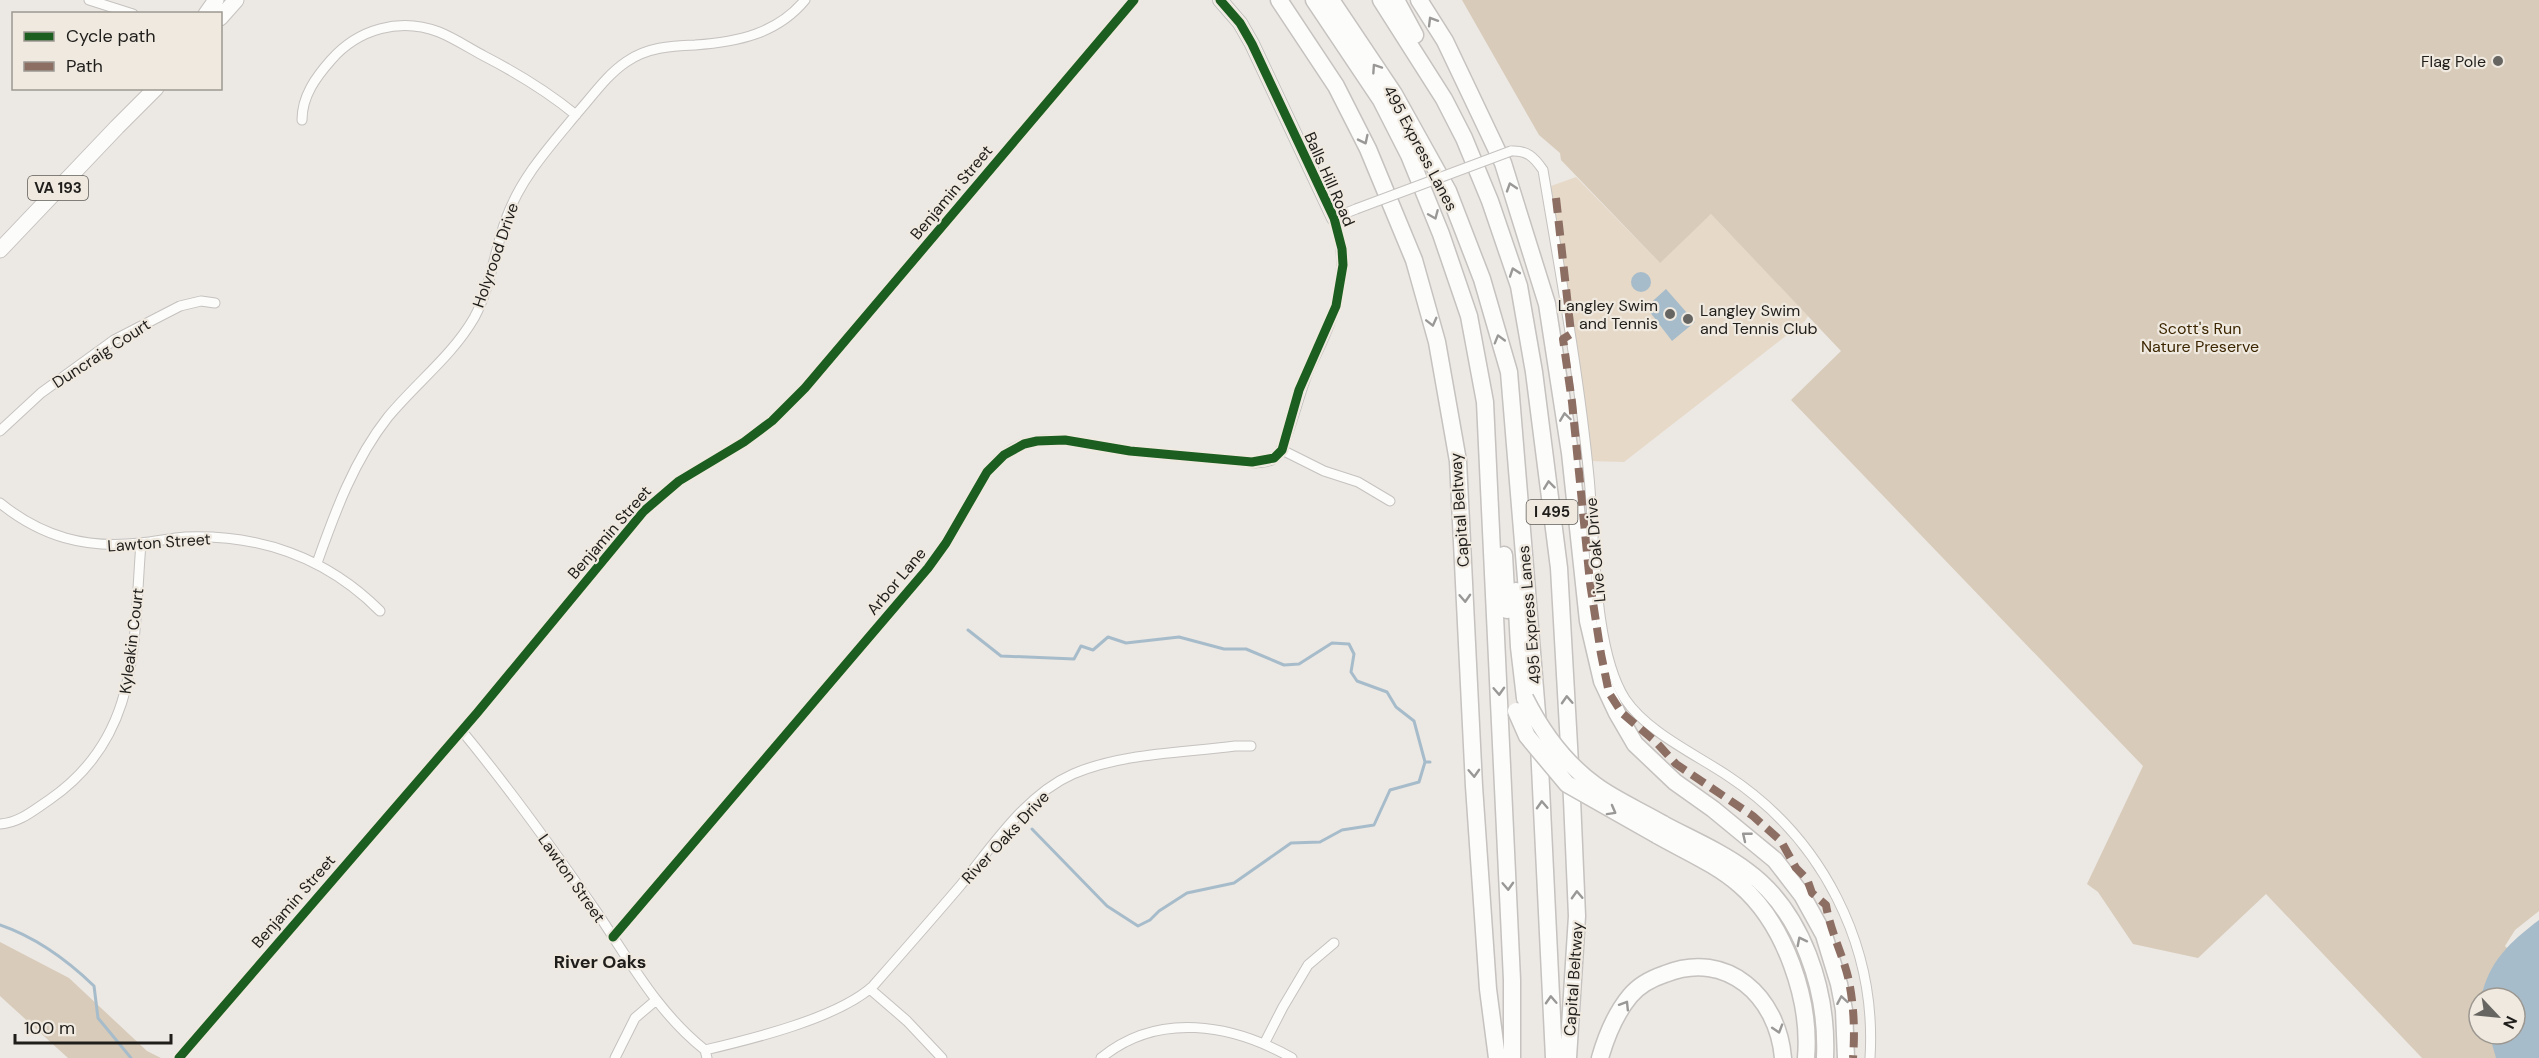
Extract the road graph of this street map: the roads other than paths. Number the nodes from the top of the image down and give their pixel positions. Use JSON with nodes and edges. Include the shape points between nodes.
{"nodes":[{"id":1,"x":88,"y":0,"type":"edge"},
{"id":2,"x":236,"y":0,"type":"edge"},
{"id":3,"x":805,"y":0,"type":"edge"},
{"id":4,"x":1134,"y":0,"type":"edge"},
{"id":5,"x":1220,"y":0,"type":"edge"},
{"id":6,"x":1280,"y":0,"type":"edge"},
{"id":7,"x":1314,"y":0,"type":"edge"},
{"id":8,"x":1331,"y":0,"type":"edge"},
{"id":9,"x":1381,"y":0,"type":"edge"},
{"id":10,"x":1396,"y":0,"type":"edge"},
{"id":11,"x":1419,"y":0,"type":"edge"},
{"id":12,"x":127,"y":12,"type":"edge"},
{"id":13,"x":222,"y":16,"type":"edge"},
{"id":14,"x":145,"y":90,"type":"edge"},
{"id":15,"x":154,"y":90,"type":"edge"},
{"id":16,"x":1444,"y":99,"type":"junction"},
{"id":17,"x":576,"y":115,"type":"junction"},
{"id":18,"x":302,"y":120,"type":"dead end"},
{"id":19,"x":117,"y":127,"type":"junction"},
{"id":20,"x":1334,"y":218,"type":"junction"},
{"id":21,"x":0,"y":250,"type":"edge"},
{"id":22,"x":214,"y":303,"type":"dead end"},
{"id":23,"x":1509,"y":372,"type":"junction"},
{"id":24,"x":1485,"y":402,"type":"junction"},
{"id":25,"x":0,"y":431,"type":"edge"},
{"id":26,"x":1281,"y":450,"type":"junction"},
{"id":27,"x":1390,"y":501,"type":"dead end"},
{"id":28,"x":0,"y":503,"type":"edge"},
{"id":29,"x":141,"y":543,"type":"junction"},
{"id":30,"x":317,"y":563,"type":"junction"},
{"id":31,"x":380,"y":611,"type":"dead end"},
{"id":32,"x":1520,"y":705,"type":"junction"},
{"id":33,"x":1538,"y":724,"type":"junction"},
{"id":34,"x":462,"y":731,"type":"junction"},
{"id":35,"x":1251,"y":746,"type":"dead end"},
{"id":36,"x":0,"y":824,"type":"edge"},
{"id":37,"x":1660,"y":830,"type":"junction"},
{"id":38,"x":613,"y":937,"type":"junction"},
{"id":39,"x":1334,"y":943,"type":"dead end"},
{"id":40,"x":870,"y":989,"type":"junction"},
{"id":41,"x":1488,"y":989,"type":"junction"},
{"id":42,"x":655,"y":1001,"type":"junction"},
{"id":43,"x":1264,"y":1044,"type":"junction"},
{"id":44,"x":706,"y":1054,"type":"edge"},
{"id":45,"x":179,"y":1058,"type":"edge"},
{"id":46,"x":615,"y":1058,"type":"edge"},
{"id":47,"x":942,"y":1058,"type":"edge"},
{"id":48,"x":1101,"y":1058,"type":"edge"},
{"id":49,"x":1292,"y":1058,"type":"edge"},
{"id":50,"x":1485,"y":1058,"type":"edge"},
{"id":51,"x":1497,"y":1058,"type":"edge"},
{"id":52,"x":1512,"y":1058,"type":"edge"},
{"id":53,"x":1554,"y":1058,"type":"edge"},
{"id":54,"x":1568,"y":1058,"type":"edge"},
{"id":55,"x":1600,"y":1058,"type":"edge"},
{"id":56,"x":1783,"y":1058,"type":"edge"},
{"id":57,"x":1806,"y":1058,"type":"edge"},
{"id":58,"x":1825,"y":1058,"type":"edge"},
{"id":59,"x":1846,"y":1058,"type":"edge"},
{"id":60,"x":1870,"y":1058,"type":"edge"}],
"edges":[{"from":1,"to":12,"type":"street"},
{"from":2,"to":13,"type":"main road"},
{"from":3,"to":17,"type":"street","name":"Holyrood Drive","via":[[788,17],[758,34],[734,41],[672,46],[642,53],[615,70]]},
{"from":4,"to":34,"type":"street","name":"Benjamin Street","via":[[805,388],[772,421],[657,498]]},
{"from":5,"to":20,"type":"street","name":"Balls Hill Road","via":[[1252,44]]},
{"from":6,"to":41,"type":"highway","name":"Capital Beltway","one_way":true,"via":[[1336,86],[1368,149],[1414,260],[1437,342],[1458,461]]},
{"from":7,"to":24,"type":"highway","name":"495 Express Lanes","one_way":true,"via":[[1381,100],[1408,155],[1469,316]]},
{"from":23,"to":8,"type":"highway","name":"495 Express Lanes","one_way":true,"via":[[1482,279],[1448,191],[1394,94]]},
{"from":9,"to":16,"type":"highway","name":"Capital Beltway","number":"I 495"},
{"from":10,"to":16,"type":"highway"},
{"from":59,"to":11,"type":"highway","one_way":true,"via":[[1839,984],[1824,935],[1802,895],[1775,860],[1675,782],[1635,744],[1602,681],[1588,621],[1570,453],[1547,304],[1503,163],[1444,41]]},
{"from":14,"to":19,"type":"main road","number":"VA 193"},
{"from":15,"to":19,"type":"main road","number":"VA 193"},
{"from":54,"to":16,"type":"highway","name":"Capital Beltway","number":"I 495","one_way":true,"via":[[1577,916],[1572,799],[1559,568],[1536,383],[1519,286],[1481,180]]},
{"from":17,"to":18,"type":"street","via":[[549,92],[508,68],[440,33],[408,26],[374,30],[334,56],[304,100]]},
{"from":17,"to":30,"type":"street","name":"Holyrood Drive","via":[[534,166],[512,201],[483,298],[462,336],[388,417],[361,459]]},
{"from":19,"to":21,"type":"main road","number":"VA 193"},
{"from":20,"to":26,"type":"street","name":"Balls Hill Road","via":[[1341,238],[1343,266],[1336,306],[1299,390]]},
{"from":20,"to":60,"type":"street","name":"Live Oak Drive","bridge":true,"via":[[1511,151],[1533,156],[1543,170],[1572,345],[1605,645],[1615,678],[1635,714],[1761,800],[1795,832],[1820,866],[1846,917],[1863,968]]},
{"from":22,"to":25,"type":"street","name":"Duncraig Court","via":[[180,306],[114,340],[41,393]]},
{"from":23,"to":32,"type":"highway"},
{"from":23,"to":33,"type":"highway","name":"495 Express Lanes"},
{"from":24,"to":32,"type":"highway","via":[[1501,500],[1509,652]]},
{"from":24,"to":52,"type":"highway","name":"495 Express Lanes","one_way":true,"via":[[1512,980]]},
{"from":26,"to":27,"type":"street","via":[[1358,482]]},
{"from":26,"to":38,"type":"street","name":"Arbor Lane","via":[[1274,458],[1251,462],[1054,440],[1024,444],[1004,455],[987,472],[928,568]]},
{"from":28,"to":29,"type":"street","name":"Lawton Street","via":[[29,524],[68,541],[109,546]]},
{"from":29,"to":30,"type":"street","name":"Lawton Street","via":[[214,537],[268,546]]},
{"from":29,"to":36,"type":"street","name":"Kyleakin Court","via":[[128,682],[113,729],[77,778],[27,815]]},
{"from":30,"to":31,"type":"street","name":"Lawton Street","via":[[350,583]]},
{"from":32,"to":33,"type":"highway","bridge":true},
{"from":32,"to":37,"type":"highway","one_way":true,"bridge":true,"via":[[1527,736],[1567,784]]},
{"from":33,"to":37,"type":"highway","bridge":true,"via":[[1578,771]]},
{"from":53,"to":33,"type":"highway","name":"495 Express Lanes","one_way":true},
{"from":34,"to":38,"type":"street","name":"Lawton Street"},
{"from":34,"to":45,"type":"street","name":"Benjamin Street"},
{"from":35,"to":40,"type":"street","name":"River Oaks Drive","via":[[1099,765],[1058,782],[1007,829]]},
{"from":37,"to":57,"type":"highway","via":[[1741,886],[1784,945],[1801,990]]},
{"from":58,"to":37,"type":"highway","one_way":true,"via":[[1820,992],[1791,920],[1748,871]]},
{"from":38,"to":42,"type":"street","name":"Lawton Street"},
{"from":39,"to":43,"type":"street","via":[[1308,965]]},
{"from":40,"to":44,"type":"street","name":"Lawton Street","via":[[834,1010]]},
{"from":40,"to":47,"type":"street"},
{"from":41,"to":50,"type":"highway"},
{"from":41,"to":51,"type":"highway","name":"Capital Beltway"},
{"from":42,"to":44,"type":"street","name":"Lawton Street"},
{"from":42,"to":46,"type":"street","via":[[635,1018]]},
{"from":43,"to":48,"type":"street","via":[[1215,1029],[1178,1027],[1126,1041]]},
{"from":43,"to":49,"type":"street"},
{"from":55,"to":56,"type":"highway","one_way":true,"via":[[1613,1023],[1631,995],[1668,972],[1701,967],[1737,978],[1762,999],[1777,1026]]}]}
